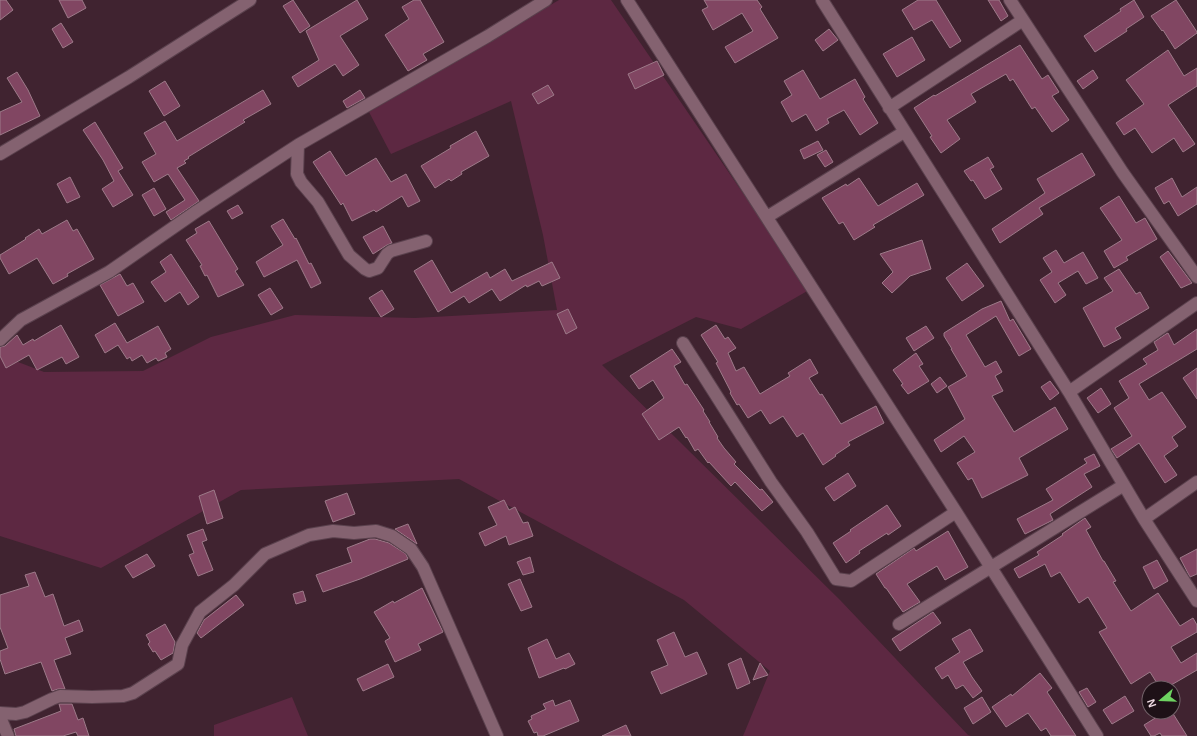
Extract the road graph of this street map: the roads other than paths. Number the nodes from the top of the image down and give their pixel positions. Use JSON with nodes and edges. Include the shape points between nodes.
{"nodes":[{"id":1,"x":250,"y":0,"type":"edge"},
{"id":2,"x":546,"y":0,"type":"edge"},
{"id":3,"x":627,"y":0,"type":"edge"},
{"id":4,"x":822,"y":0,"type":"edge"},
{"id":5,"x":1010,"y":0,"type":"edge"},
{"id":6,"x":1023,"y":20,"type":"junction"},
{"id":7,"x":889,"y":108,"type":"junction"},
{"id":8,"x":904,"y":132,"type":"junction"},
{"id":9,"x":298,"y":145,"type":"junction"},
{"id":10,"x":0,"y":154,"type":"edge"},
{"id":11,"x":767,"y":217,"type":"junction"},
{"id":12,"x":426,"y":241,"type":"dead end"},
{"id":13,"x":1197,"y":277,"type":"edge"},
{"id":14,"x":1197,"y":303,"type":"edge"},
{"id":15,"x":0,"y":340,"type":"edge"},
{"id":16,"x":683,"y":343,"type":"dead end"},
{"id":17,"x":1069,"y":392,"type":"junction"},
{"id":18,"x":1197,"y":482,"type":"edge"},
{"id":19,"x":1124,"y":485,"type":"junction"},
{"id":20,"x":956,"y":512,"type":"junction"},
{"id":21,"x":1144,"y":519,"type":"junction"},
{"id":22,"x":991,"y":568,"type":"junction"},
{"id":23,"x":1197,"y":601,"type":"edge"},
{"id":24,"x":900,"y":624,"type":"dead end"},
{"id":25,"x":0,"y":713,"type":"edge"},
{"id":26,"x":0,"y":717,"type":"edge"},
{"id":27,"x":8,"y":736,"type":"edge"},
{"id":28,"x":497,"y":736,"type":"edge"},
{"id":29,"x":1097,"y":736,"type":"edge"}],
"edges":[{"from":1,"to":10,"type":"street"},
{"from":2,"to":9,"type":"street"},
{"from":3,"to":11,"type":"street"},
{"from":4,"to":7,"type":"street"},
{"from":5,"to":6,"type":"street"},
{"from":6,"to":7,"type":"street"},
{"from":6,"to":13,"type":"street","via":[[1123,173]]},
{"from":7,"to":8,"type":"street"},
{"from":8,"to":11,"type":"street"},
{"from":8,"to":17,"type":"street"},
{"from":9,"to":12,"type":"street","via":[[298,174],[301,182],[318,202],[349,255],[366,269],[369,271],[378,268],[391,251]]},
{"from":9,"to":15,"type":"street","via":[[109,272],[22,320]]},
{"from":11,"to":20,"type":"street"},
{"from":14,"to":17,"type":"street"},
{"from":16,"to":20,"type":"street","via":[[836,579],[851,581]]},
{"from":17,"to":19,"type":"street"},
{"from":18,"to":21,"type":"street"},
{"from":19,"to":21,"type":"street"},
{"from":19,"to":22,"type":"street"},
{"from":20,"to":22,"type":"street"},
{"from":21,"to":23,"type":"street"},
{"from":22,"to":24,"type":"street"},
{"from":22,"to":29,"type":"street"},
{"from":25,"to":28,"type":"street","via":[[25,712],[60,696],[123,696],[133,693],[178,664],[182,644],[200,612],[265,554],[309,535],[333,531],[376,531],[392,536],[411,549],[423,567]]},
{"from":26,"to":27,"type":"street"}]}
